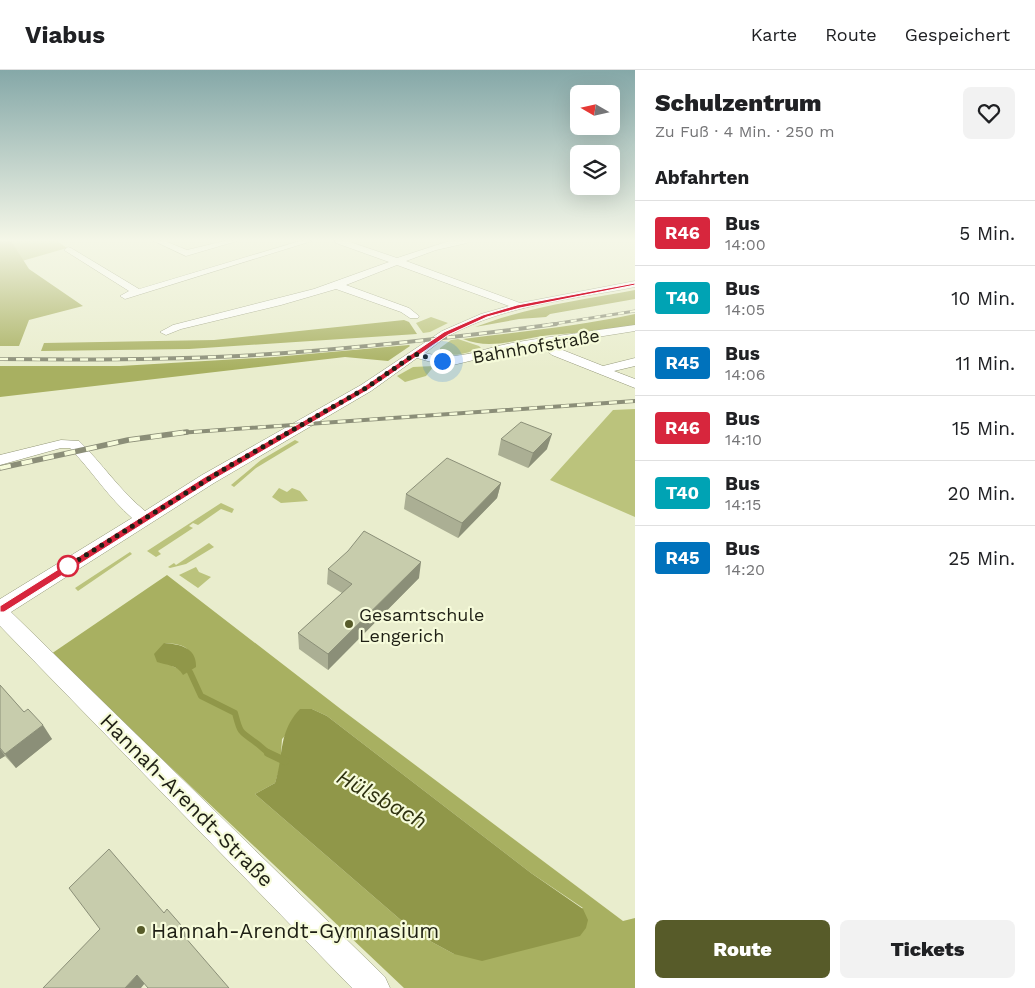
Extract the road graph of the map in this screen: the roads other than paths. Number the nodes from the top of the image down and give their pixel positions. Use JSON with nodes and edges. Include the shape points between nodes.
{"nodes":[{"id":1,"x":124,"y":284,"type":"edge"},
{"id":2,"x":169,"y":284,"type":"edge"},
{"id":3,"x":339,"y":284,"type":"edge"},
{"id":4,"x":459,"y":284,"type":"edge"},
{"id":5,"x":635,"y":284,"type":"edge"},
{"id":6,"x":336,"y":285,"type":"junction"},
{"id":7,"x":139,"y":293,"type":"junction"},
{"id":8,"x":125,"y":296,"type":"dead end"},
{"id":9,"x":519,"y":306,"type":"junction"},
{"id":10,"x":414,"y":316,"type":"dead end"},
{"id":11,"x":635,"y":328,"type":"edge"},
{"id":12,"x":166,"y":332,"type":"dead end"},
{"id":13,"x":543,"y":342,"type":"junction"},
{"id":14,"x":415,"y":354,"type":"junction"},
{"id":15,"x":635,"y":362,"type":"edge"},
{"id":16,"x":604,"y":370,"type":"junction"},
{"id":17,"x":635,"y":384,"type":"edge"},
{"id":18,"x":0,"y":460,"type":"edge"},
{"id":19,"x":144,"y":518,"type":"junction"},
{"id":20,"x":0,"y":609,"type":"edge"},
{"id":21,"x":0,"y":613,"type":"edge"},
{"id":22,"x":374,"y":988,"type":"edge"}],
"edges":[{"from":1,"to":7,"type":"street"},
{"from":2,"to":7,"type":"street"},
{"from":3,"to":6,"type":"street"},
{"from":4,"to":9,"type":"street"},
{"from":5,"to":9,"type":"street"},
{"from":6,"to":10,"type":"street"},
{"from":6,"to":12,"type":"street"},
{"from":7,"to":8,"type":"street"},
{"from":9,"to":14,"type":"street","via":[[466,324]]},
{"from":11,"to":13,"type":"street","name":"Bahnhofstraße"},
{"from":13,"to":14,"type":"street","name":"Bahnhofstraße","via":[[453,361]]},
{"from":13,"to":16,"type":"street","via":[[556,352]]},
{"from":14,"to":19,"type":"street","via":[[366,388]]},
{"from":15,"to":16,"type":"street"},
{"from":16,"to":17,"type":"street"},
{"from":18,"to":19,"type":"street","via":[[61,444],[74,444],[126,504]]},
{"from":19,"to":20,"type":"street"},
{"from":21,"to":22,"type":"street","name":"Hannah-Arendt-Straße"}]}
